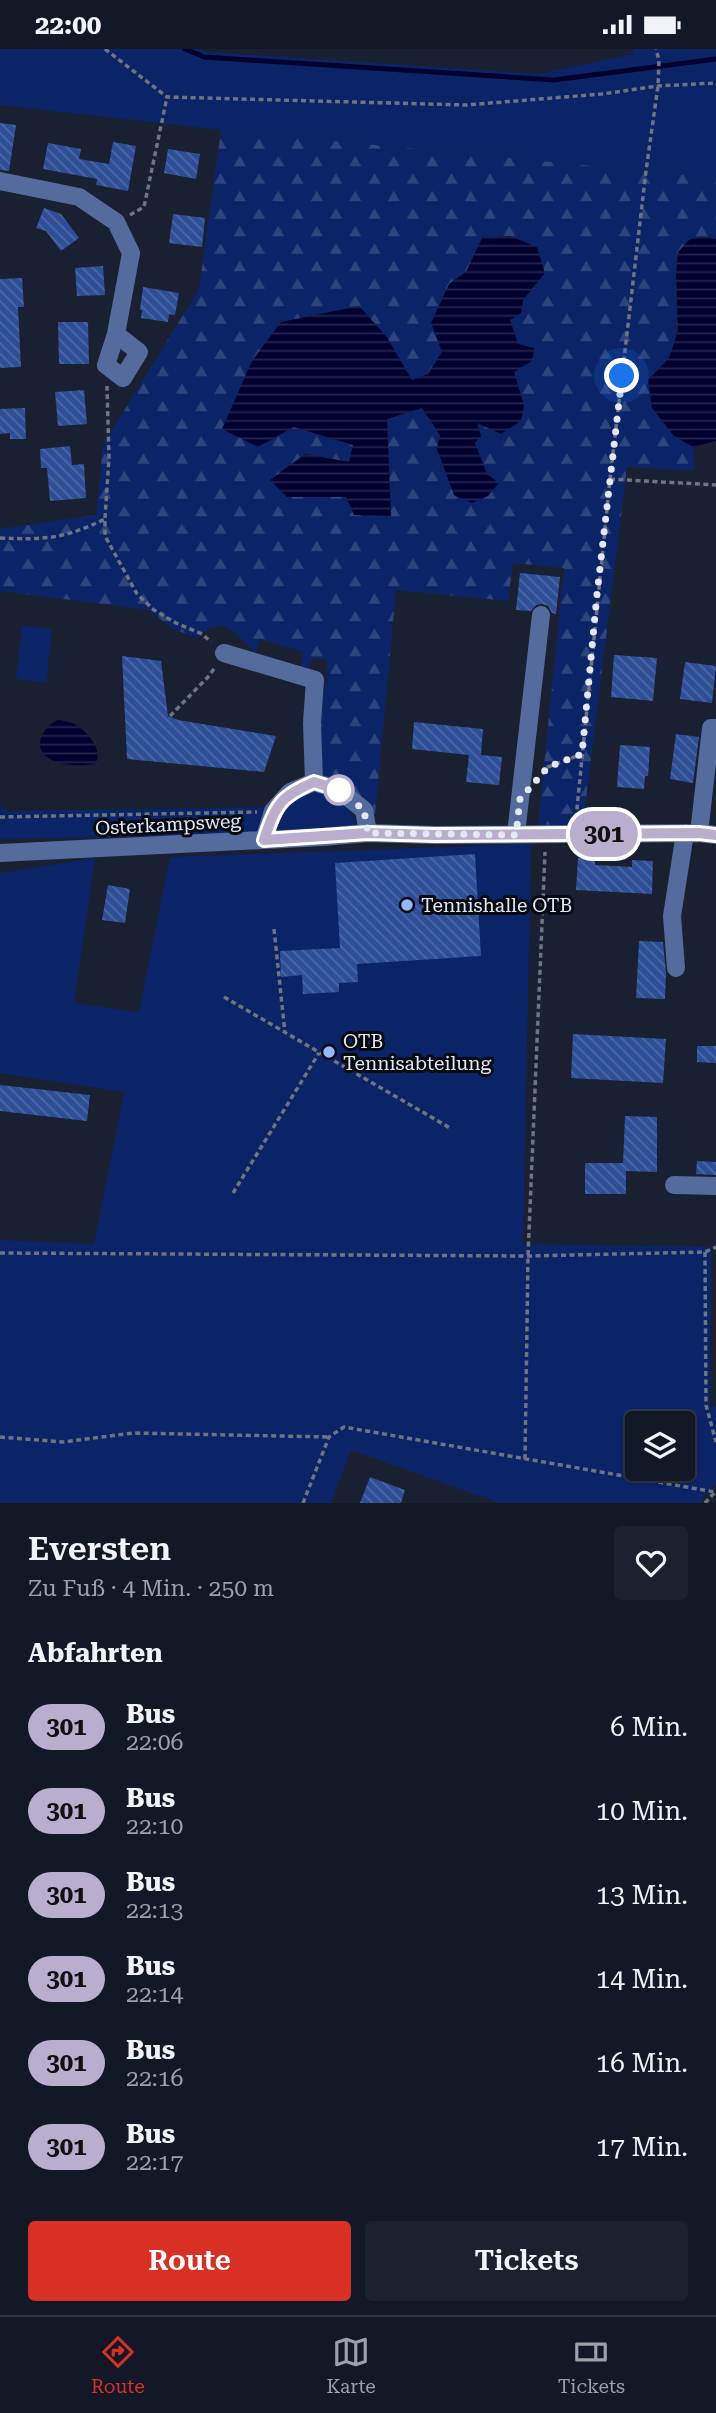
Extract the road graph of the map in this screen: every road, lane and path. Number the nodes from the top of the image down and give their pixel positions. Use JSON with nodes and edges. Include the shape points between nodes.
{"nodes":[{"id":1,"x":105,"y":49,"type":"edge"},
{"id":2,"x":656,"y":49,"type":"edge"},
{"id":3,"x":716,"y":83,"type":"edge"},
{"id":4,"x":658,"y":86,"type":"junction"},
{"id":5,"x":167,"y":97,"type":"junction"},
{"id":6,"x":0,"y":181,"type":"edge"},
{"id":7,"x":116,"y":222,"type":"junction"},
{"id":8,"x":116,"y":334,"type":"junction"},
{"id":9,"x":106,"y":365,"type":"junction"},
{"id":10,"x":610,"y":479,"type":"junction"},
{"id":11,"x":716,"y":485,"type":"edge"},
{"id":12,"x":105,"y":520,"type":"junction"},
{"id":13,"x":0,"y":538,"type":"edge"},
{"id":14,"x":541,"y":615,"type":"dead end"},
{"id":15,"x":224,"y":653,"type":"junction"},
{"id":16,"x":170,"y":716,"type":"dead end"},
{"id":17,"x":716,"y":728,"type":"edge"},
{"id":18,"x":582,"y":754,"type":"junction"},
{"id":19,"x":541,"y":775,"type":"dead end"},
{"id":20,"x":314,"y":782,"type":"junction"},
{"id":21,"x":273,"y":811,"type":"junction"},
{"id":22,"x":0,"y":817,"type":"edge"},
{"id":23,"x":368,"y":833,"type":"junction"},
{"id":24,"x":545,"y":834,"type":"junction"},
{"id":25,"x":575,"y":834,"type":"junction"},
{"id":26,"x":700,"y":834,"type":"edge"},
{"id":27,"x":516,"y":835,"type":"junction"},
{"id":28,"x":264,"y":840,"type":"junction"},
{"id":29,"x":0,"y":853,"type":"edge"},
{"id":30,"x":274,"y":929,"type":"dead end"},
{"id":31,"x":676,"y":968,"type":"dead end"},
{"id":32,"x":224,"y":997,"type":"dead end"},
{"id":33,"x":285,"y":1033,"type":"junction"},
{"id":34,"x":319,"y":1053,"type":"junction"},
{"id":35,"x":450,"y":1128,"type":"dead end"},
{"id":36,"x":674,"y":1185,"type":"dead end"},
{"id":37,"x":716,"y":1186,"type":"edge"},
{"id":38,"x":233,"y":1193,"type":"dead end"},
{"id":39,"x":716,"y":1247,"type":"edge"},
{"id":40,"x":705,"y":1252,"type":"junction"},
{"id":41,"x":0,"y":1253,"type":"edge"},
{"id":42,"x":528,"y":1256,"type":"junction"},
{"id":43,"x":0,"y":1437,"type":"edge"},
{"id":44,"x":329,"y":1437,"type":"junction"},
{"id":45,"x":716,"y":1442,"type":"edge"},
{"id":46,"x":525,"y":1459,"type":"junction"},
{"id":47,"x":715,"y":1492,"type":"edge"},
{"id":48,"x":303,"y":1503,"type":"edge"},
{"id":49,"x":705,"y":1503,"type":"edge"}],
"edges":[{"from":1,"to":5,"type":"path"},
{"from":2,"to":4,"type":"path"},
{"from":3,"to":4,"type":"path"},
{"from":4,"to":5,"type":"path","via":[[466,105]]},
{"from":4,"to":10,"type":"path"},
{"from":5,"to":7,"type":"path","via":[[144,207]]},
{"from":6,"to":7,"type":"street","via":[[79,197]]},
{"from":7,"to":8,"type":"street","via":[[131,253]]},
{"from":8,"to":9,"type":"street"},
{"from":8,"to":9,"type":"street","via":[[139,352],[123,378]]},
{"from":9,"to":12,"type":"path","via":[[109,458]]},
{"from":10,"to":11,"type":"path"},
{"from":10,"to":18,"type":"path"},
{"from":12,"to":13,"type":"path","via":[[77,533],[38,540]]},
{"from":12,"to":15,"type":"path","via":[[105,536],[137,594],[154,610],[202,634]]},
{"from":14,"to":27,"type":"street"},
{"from":15,"to":16,"type":"path"},
{"from":15,"to":20,"type":"street","via":[[315,680]]},
{"from":17,"to":26,"type":"street","via":[[711,728]]},
{"from":18,"to":19,"type":"path","via":[[548,767]]},
{"from":18,"to":25,"type":"path"},
{"from":20,"to":21,"type":"street","via":[[290,792]]},
{"from":20,"to":23,"type":"street","via":[[339,790],[364,810]]},
{"from":21,"to":22,"type":"path"},
{"from":21,"to":28,"type":"street"},
{"from":23,"to":27,"type":"street","name":"Osterkampsweg"},
{"from":23,"to":28,"type":"street","name":"Osterkampsweg"},
{"from":24,"to":25,"type":"street","name":"Osterkampsweg"},
{"from":24,"to":27,"type":"street","name":"Osterkampsweg"},
{"from":24,"to":42,"type":"path"},
{"from":25,"to":26,"type":"street","name":"Osterkampsweg"},
{"from":26,"to":31,"type":"street","via":[[672,916]]},
{"from":28,"to":29,"type":"street","name":"Osterkampsweg"},
{"from":30,"to":33,"type":"path"},
{"from":32,"to":33,"type":"path"},
{"from":33,"to":34,"type":"path"},
{"from":34,"to":35,"type":"path"},
{"from":34,"to":38,"type":"path"},
{"from":36,"to":37,"type":"street"},
{"from":39,"to":40,"type":"path"},
{"from":40,"to":42,"type":"path"},
{"from":40,"to":45,"type":"path","via":[[706,1405]]},
{"from":41,"to":42,"type":"path"},
{"from":42,"to":46,"type":"path"},
{"from":43,"to":44,"type":"path","via":[[63,1442],[132,1433]]},
{"from":44,"to":46,"type":"path","via":[[344,1427]]},
{"from":44,"to":48,"type":"path"},
{"from":46,"to":47,"type":"path"},
{"from":47,"to":49,"type":"path"}]}
